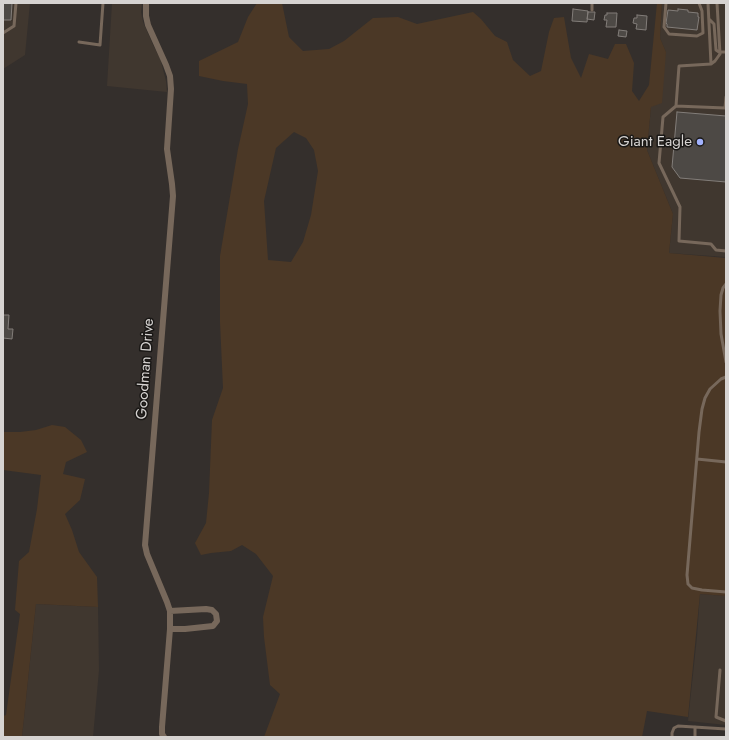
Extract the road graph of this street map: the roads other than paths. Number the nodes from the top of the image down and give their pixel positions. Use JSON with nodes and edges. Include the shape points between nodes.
{"nodes":[{"id":1,"x":16,"y":3,"type":"edge"},
{"id":2,"x":103,"y":3,"type":"edge"},
{"id":3,"x":146,"y":3,"type":"edge"},
{"id":4,"x":592,"y":3,"type":"edge"},
{"id":5,"x":666,"y":3,"type":"edge"},
{"id":6,"x":699,"y":3,"type":"edge"},
{"id":7,"x":708,"y":3,"type":"edge"},
{"id":8,"x":717,"y":3,"type":"edge"},
{"id":9,"x":592,"y":10,"type":"dead end"},
{"id":10,"x":709,"y":19,"type":"junction"},
{"id":11,"x":3,"y":33,"type":"edge"},
{"id":12,"x":79,"y":42,"type":"dead end"},
{"id":13,"x":720,"y":52,"type":"junction"},
{"id":14,"x":726,"y":52,"type":"edge"},
{"id":15,"x":711,"y":64,"type":"junction"},
{"id":16,"x":726,"y":97,"type":"edge"},
{"id":17,"x":676,"y":106,"type":"junction"},
{"id":18,"x":726,"y":108,"type":"edge"},
{"id":19,"x":726,"y":251,"type":"edge"},
{"id":20,"x":726,"y":284,"type":"edge"},
{"id":21,"x":726,"y":362,"type":"edge"},
{"id":22,"x":726,"y":377,"type":"edge"},
{"id":23,"x":697,"y":459,"type":"junction"},
{"id":24,"x":726,"y":462,"type":"edge"},
{"id":25,"x":726,"y":592,"type":"edge"},
{"id":26,"x":170,"y":611,"type":"junction"},
{"id":27,"x":170,"y":629,"type":"junction"},
{"id":28,"x":720,"y":670,"type":"dead end"},
{"id":29,"x":726,"y":722,"type":"edge"},
{"id":30,"x":695,"y":727,"type":"junction"},
{"id":31,"x":726,"y":729,"type":"edge"},
{"id":32,"x":164,"y":737,"type":"edge"},
{"id":33,"x":672,"y":737,"type":"edge"},
{"id":34,"x":695,"y":737,"type":"edge"}],
"edges":[{"from":1,"to":11,"type":"lane","via":[[14,26]]},
{"from":2,"to":12,"type":"lane","via":[[100,45]]},
{"from":3,"to":26,"type":"street","name":"Goodman Drive","via":[[148,25],[170,76],[167,149],[173,196],[145,545]]},
{"from":4,"to":9,"type":"lane"},
{"from":5,"to":6,"type":"lane","via":[[664,27],[669,34],[697,36],[703,33]]},
{"from":7,"to":10,"type":"lane"},
{"from":8,"to":13,"type":"lane"},
{"from":10,"to":13,"type":"lane","via":[[714,24],[716,50]]},
{"from":10,"to":15,"type":"lane"},
{"from":13,"to":14,"type":"lane"},
{"from":13,"to":15,"type":"lane"},
{"from":15,"to":17,"type":"lane","via":[[679,66]]},
{"from":16,"to":18,"type":"lane"},
{"from":17,"to":18,"type":"lane"},
{"from":17,"to":19,"type":"lane","via":[[663,117],[659,163],[680,207],[679,242],[711,244],[716,250]]},
{"from":20,"to":21,"type":"lane","via":[[721,295],[720,312]]},
{"from":22,"to":23,"type":"lane","via":[[710,389],[705,398]]},
{"from":23,"to":24,"type":"lane"},
{"from":23,"to":25,"type":"lane","via":[[688,584],[696,589]]},
{"from":26,"to":27,"type":"street","name":"Goodman Drive"},
{"from":26,"to":27,"type":"street","via":[[212,610],[217,621],[213,626]]},
{"from":27,"to":32,"type":"street","name":"Goodman Drive","via":[[162,727]]},
{"from":28,"to":29,"type":"lane","via":[[716,717]]},
{"from":30,"to":31,"type":"lane"},
{"from":30,"to":33,"type":"lane","via":[[678,726],[674,728]]},
{"from":30,"to":34,"type":"lane"}]}
